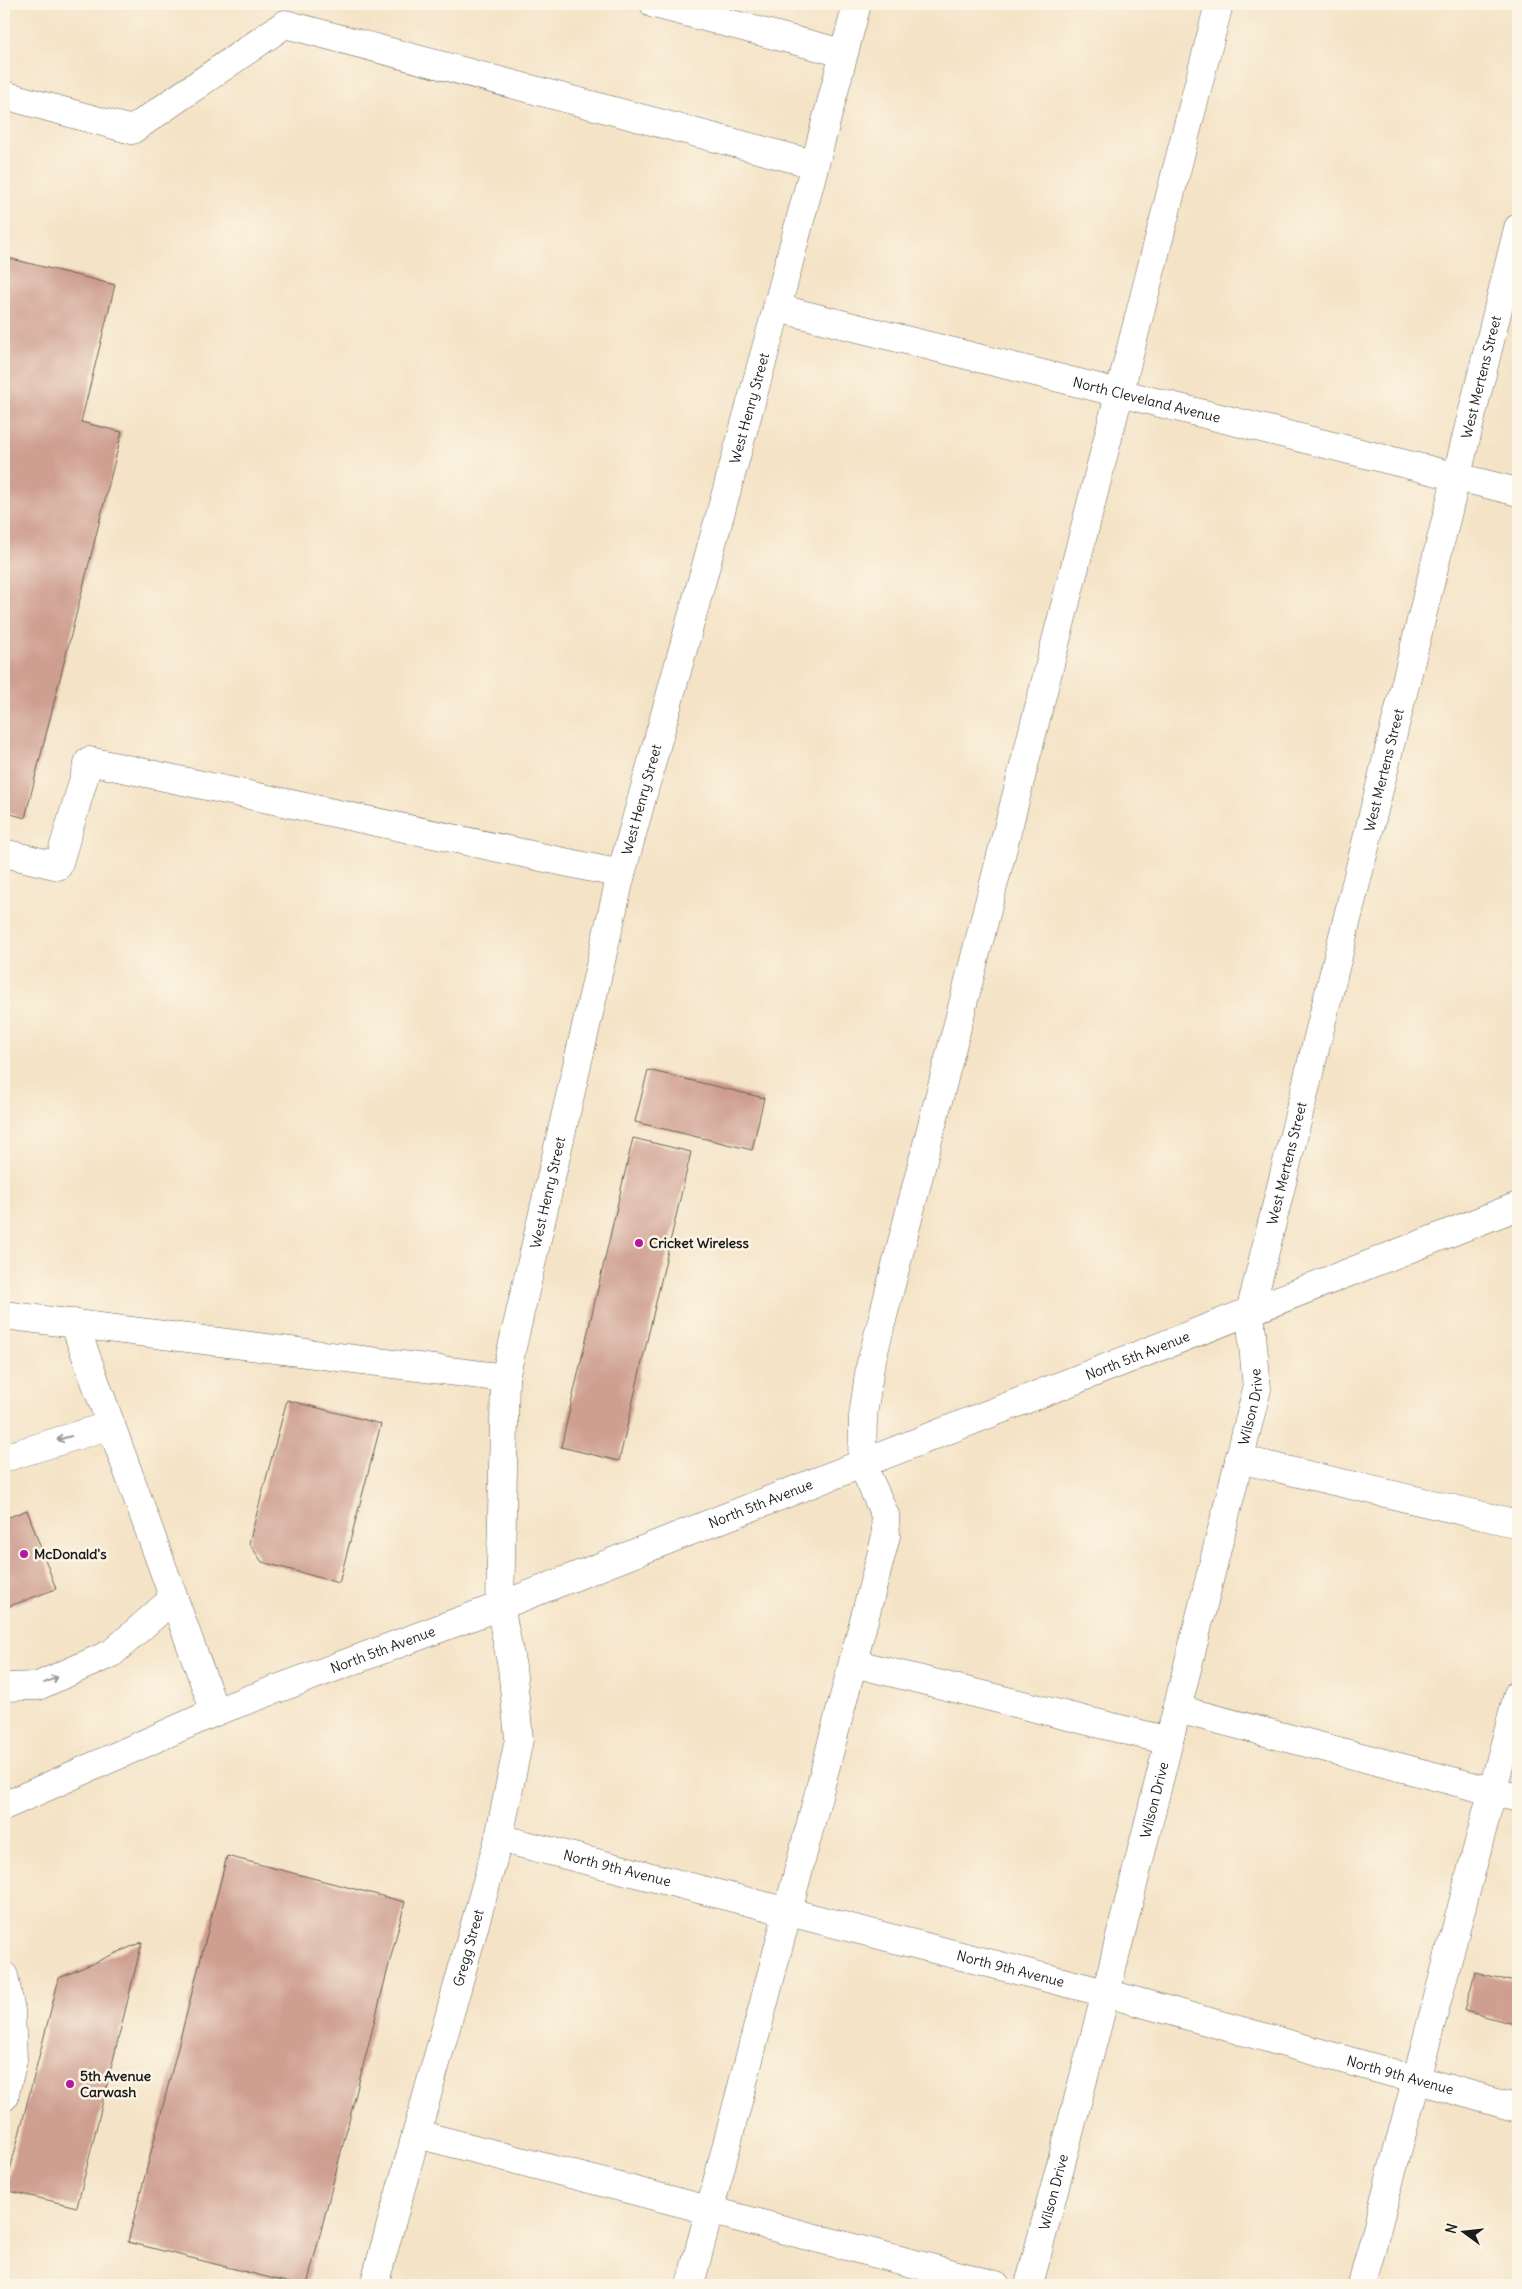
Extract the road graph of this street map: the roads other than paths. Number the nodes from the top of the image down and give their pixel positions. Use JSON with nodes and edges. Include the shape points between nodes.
{"nodes":[{"id":1,"x":654,"y":4,"type":"edge"},
{"id":2,"x":857,"y":4,"type":"edge"},
{"id":3,"x":1219,"y":4,"type":"edge"},
{"id":4,"x":843,"y":53,"type":"junction"},
{"id":5,"x":4,"y":95,"type":"edge"},
{"id":6,"x":814,"y":164,"type":"junction"},
{"id":7,"x":1518,"y":228,"type":"edge"},
{"id":8,"x":777,"y":308,"type":"junction"},
{"id":9,"x":1121,"y":394,"type":"junction"},
{"id":10,"x":1455,"y":477,"type":"junction"},
{"id":11,"x":1518,"y":492,"type":"edge"},
{"id":12,"x":4,"y":854,"type":"edge"},
{"id":13,"x":621,"y":874,"type":"junction"},
{"id":14,"x":1518,"y":1206,"type":"edge"},
{"id":15,"x":1250,"y":1312,"type":"junction"},
{"id":16,"x":4,"y":1315,"type":"edge"},
{"id":17,"x":74,"y":1323,"type":"junction"},
{"id":18,"x":505,"y":1378,"type":"junction"},
{"id":19,"x":111,"y":1425,"type":"junction"},
{"id":20,"x":4,"y":1458,"type":"edge"},
{"id":21,"x":1239,"y":1458,"type":"junction"},
{"id":22,"x":862,"y":1464,"type":"junction"},
{"id":23,"x":1518,"y":1524,"type":"edge"},
{"id":24,"x":174,"y":1598,"type":"junction"},
{"id":25,"x":500,"y":1606,"type":"junction"},
{"id":26,"x":853,"y":1663,"type":"junction"},
{"id":27,"x":4,"y":1687,"type":"edge"},
{"id":28,"x":1518,"y":1694,"type":"edge"},
{"id":29,"x":1176,"y":1709,"type":"junction"},
{"id":30,"x":216,"y":1712,"type":"junction"},
{"id":31,"x":1169,"y":1741,"type":"junction"},
{"id":32,"x":1505,"y":1795,"type":"edge"},
{"id":33,"x":4,"y":1806,"type":"edge"},
{"id":34,"x":499,"y":1838,"type":"junction"},
{"id":35,"x":788,"y":1912,"type":"junction"},
{"id":36,"x":4,"y":1976,"type":"edge"},
{"id":37,"x":1106,"y":1993,"type":"junction"},
{"id":38,"x":1416,"y":2080,"type":"junction"},
{"id":39,"x":4,"y":2097,"type":"edge"},
{"id":40,"x":1518,"y":2108,"type":"edge"},
{"id":41,"x":416,"y":2134,"type":"junction"},
{"id":42,"x":710,"y":2211,"type":"junction"},
{"id":43,"x":374,"y":2285,"type":"edge"},
{"id":44,"x":690,"y":2285,"type":"edge"},
{"id":45,"x":996,"y":2285,"type":"edge"},
{"id":46,"x":1029,"y":2285,"type":"edge"},
{"id":47,"x":1362,"y":2285,"type":"edge"}],
"edges":[{"from":1,"to":4,"type":"street"},
{"from":2,"to":4,"type":"street","name":"West Henry Street"},
{"from":3,"to":9,"type":"street"},
{"from":4,"to":6,"type":"street","name":"West Henry Street"},
{"from":5,"to":6,"type":"street","via":[[132,130],[285,24]]},
{"from":6,"to":8,"type":"street","name":"West Henry Street"},
{"from":7,"to":10,"type":"street","name":"West Mertens Street"},
{"from":8,"to":9,"type":"street","name":"North Cleveland Avenue"},
{"from":8,"to":13,"type":"street","name":"West Henry Street"},
{"from":9,"to":10,"type":"street","name":"North Cleveland Avenue"},
{"from":9,"to":22,"type":"street","via":[[870,1367],[863,1416]]},
{"from":10,"to":11,"type":"street","name":"North Cleveland Avenue"},
{"from":10,"to":15,"type":"street","name":"West Mertens Street"},
{"from":12,"to":13,"type":"street","via":[[58,866],[89,761]]},
{"from":13,"to":18,"type":"street","name":"West Henry Street"},
{"from":14,"to":15,"type":"street","name":"North 5th Avenue"},
{"from":15,"to":21,"type":"street","name":"Wilson Drive","via":[[1257,1389]]},
{"from":15,"to":22,"type":"street","name":"North 5th Avenue"},
{"from":16,"to":17,"type":"street"},
{"from":17,"to":18,"type":"street"},
{"from":17,"to":19,"type":"street"},
{"from":18,"to":25,"type":"street","name":"West Henry Street"},
{"from":19,"to":20,"type":"street","one_way":true},
{"from":19,"to":24,"type":"street"},
{"from":21,"to":23,"type":"street"},
{"from":21,"to":29,"type":"street","name":"Wilson Drive"},
{"from":22,"to":25,"type":"street","name":"North 5th Avenue"},
{"from":22,"to":26,"type":"street","via":[[885,1515],[886,1536]]},
{"from":27,"to":24,"type":"street","one_way":true,"via":[[38,1686],[112,1653]]},
{"from":24,"to":30,"type":"street"},
{"from":25,"to":30,"type":"street","name":"North 5th Avenue"},
{"from":25,"to":34,"type":"street","name":"Gregg Street","via":[[512,1667],[519,1739]]},
{"from":26,"to":31,"type":"street"},
{"from":26,"to":35,"type":"street"},
{"from":28,"to":32,"type":"street"},
{"from":29,"to":31,"type":"street","name":"Wilson Drive"},
{"from":29,"to":32,"type":"street"},
{"from":30,"to":33,"type":"street","name":"North 5th Avenue"},
{"from":31,"to":37,"type":"street","name":"Wilson Drive"},
{"from":32,"to":38,"type":"street"},
{"from":34,"to":35,"type":"street","name":"North 9th Avenue"},
{"from":34,"to":41,"type":"street","name":"Gregg Street"},
{"from":35,"to":37,"type":"street","name":"North 9th Avenue"},
{"from":35,"to":42,"type":"street"},
{"from":36,"to":39,"type":"street","via":[[11,2011],[14,2060]]},
{"from":37,"to":38,"type":"street","name":"North 9th Avenue"},
{"from":37,"to":46,"type":"street","name":"Wilson Drive"},
{"from":38,"to":40,"type":"street","name":"North 9th Avenue"},
{"from":38,"to":47,"type":"street"},
{"from":41,"to":42,"type":"street"},
{"from":41,"to":43,"type":"street","name":"Gregg Street"},
{"from":42,"to":44,"type":"street"},
{"from":42,"to":45,"type":"street"}]}
